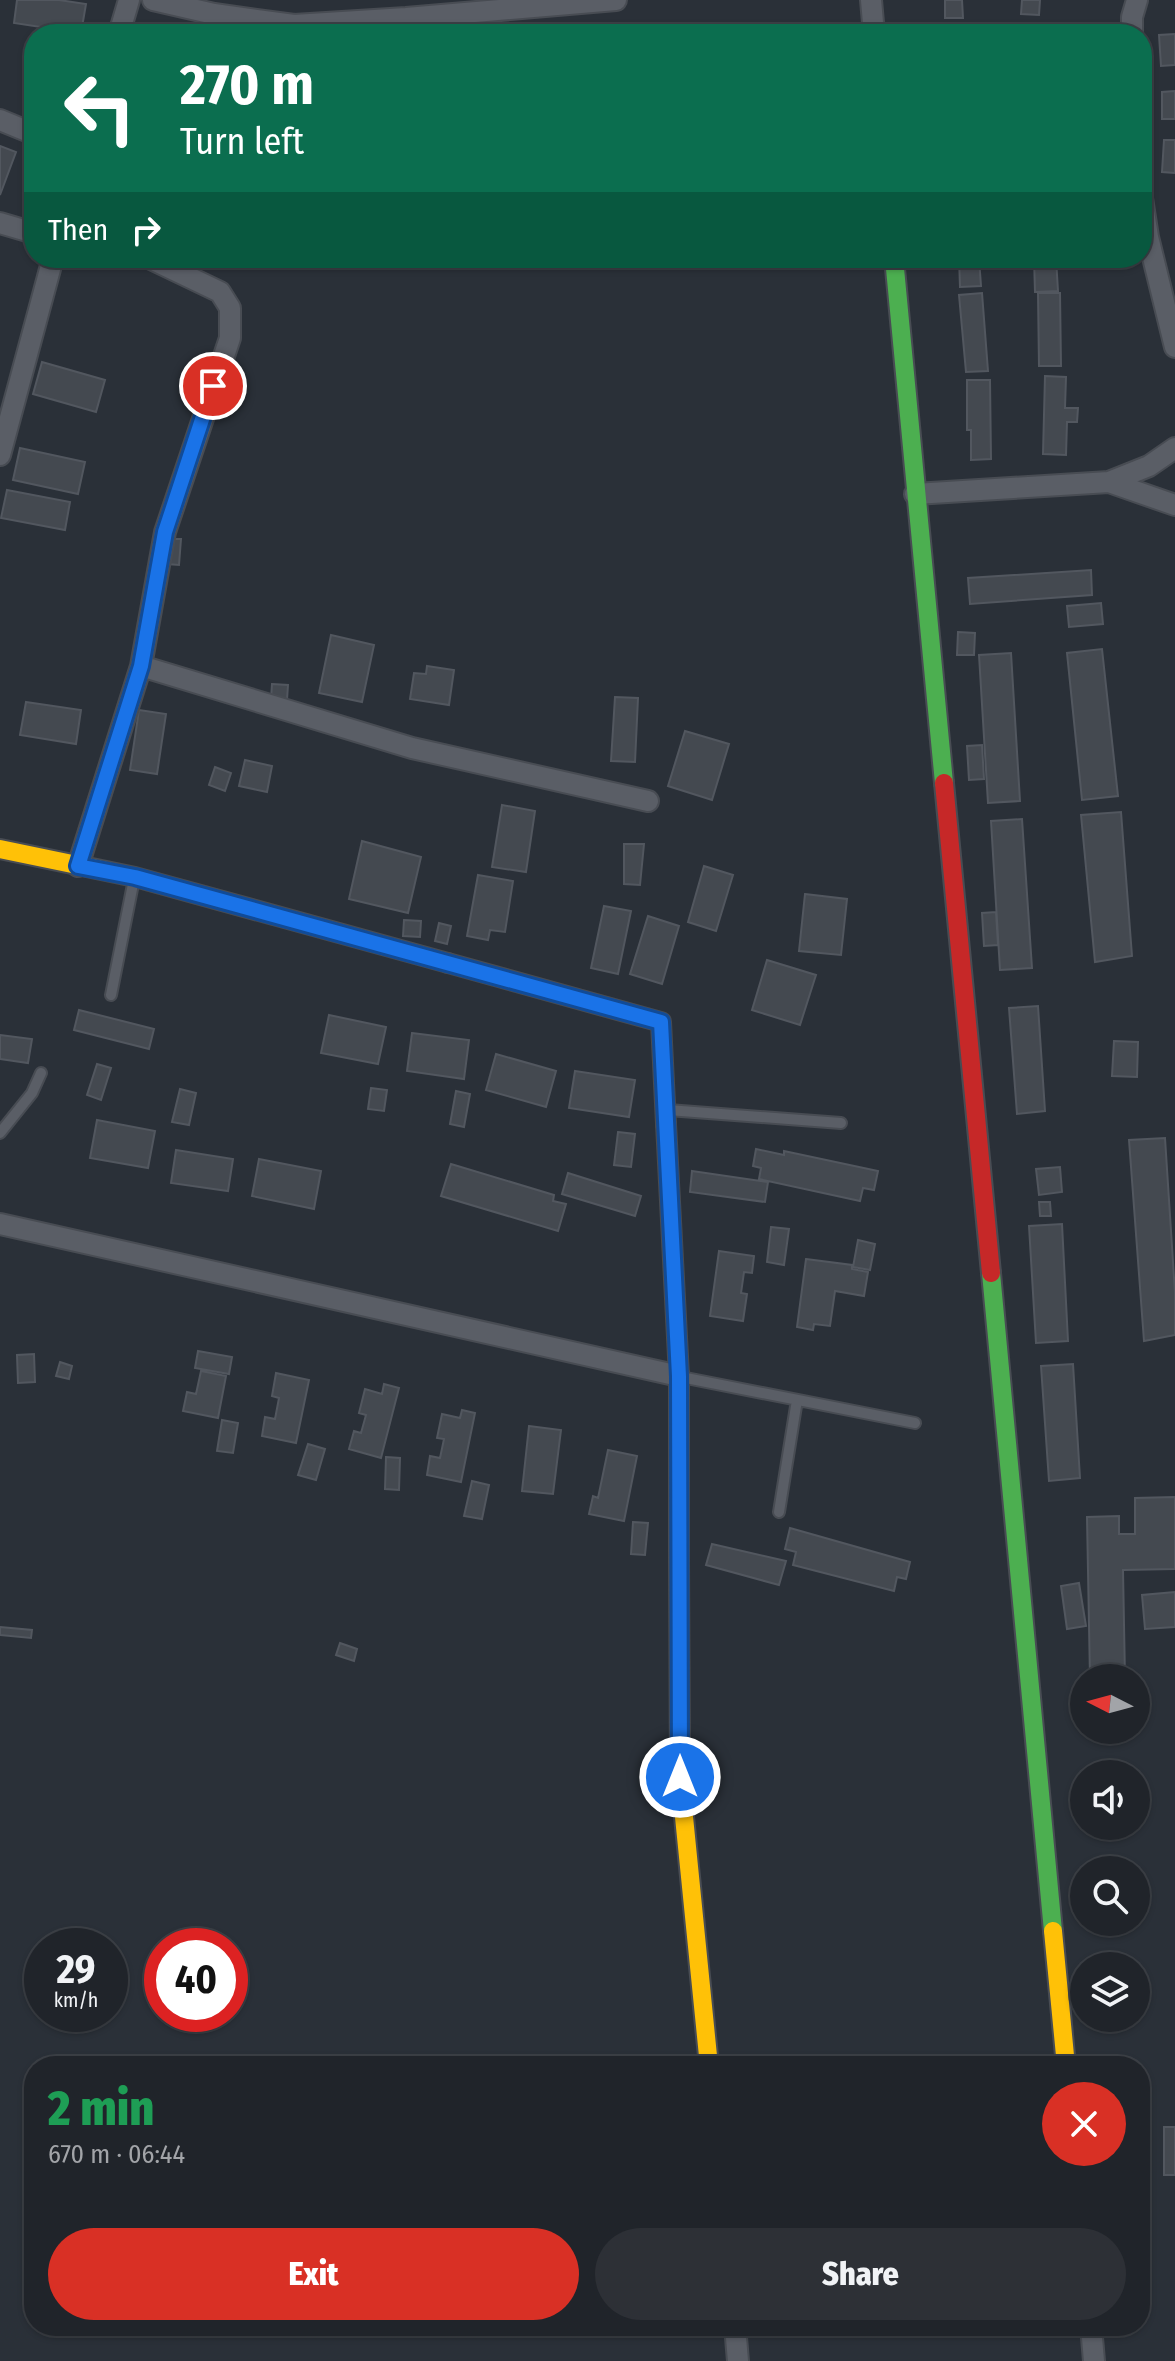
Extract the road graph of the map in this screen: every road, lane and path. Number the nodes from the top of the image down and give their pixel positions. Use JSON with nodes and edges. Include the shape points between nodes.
{"nodes":[{"id":1,"x":129,"y":0,"type":"edge"},
{"id":2,"x":153,"y":0,"type":"edge"},
{"id":3,"x":616,"y":0,"type":"edge"},
{"id":4,"x":871,"y":0,"type":"edge"},
{"id":5,"x":1137,"y":0,"type":"edge"},
{"id":6,"x":405,"y":9,"type":"edge"},
{"id":7,"x":122,"y":24,"type":"edge"},
{"id":8,"x":287,"y":24,"type":"edge"},
{"id":9,"x":301,"y":24,"type":"edge"},
{"id":10,"x":873,"y":24,"type":"edge"},
{"id":11,"x":1132,"y":24,"type":"edge"},
{"id":12,"x":0,"y":120,"type":"edge"},
{"id":13,"x":24,"y":130,"type":"edge"},
{"id":14,"x":0,"y":223,"type":"edge"},
{"id":15,"x":24,"y":230,"type":"edge"},
{"id":16,"x":1152,"y":253,"type":"edge"},
{"id":17,"x":50,"y":268,"type":"edge"},
{"id":18,"x":170,"y":268,"type":"edge"},
{"id":19,"x":895,"y":268,"type":"edge"},
{"id":20,"x":1175,"y":347,"type":"edge"},
{"id":21,"x":3,"y":432,"type":"edge"},
{"id":22,"x":1175,"y":448,"type":"edge"},
{"id":23,"x":0,"y":455,"type":"edge"},
{"id":24,"x":1109,"y":482,"type":"junction"},
{"id":25,"x":915,"y":494,"type":"junction"},
{"id":26,"x":1175,"y":505,"type":"edge"},
{"id":27,"x":141,"y":666,"type":"junction"},
{"id":28,"x":648,"y":801,"type":"dead end"},
{"id":29,"x":0,"y":849,"type":"edge"},
{"id":30,"x":78,"y":866,"type":"junction"},
{"id":31,"x":135,"y":877,"type":"junction"},
{"id":32,"x":111,"y":995,"type":"dead end"},
{"id":33,"x":41,"y":1073,"type":"dead end"},
{"id":34,"x":666,"y":1109,"type":"junction"},
{"id":35,"x":841,"y":1123,"type":"dead end"},
{"id":36,"x":0,"y":1133,"type":"edge"},
{"id":37,"x":0,"y":1224,"type":"edge"},
{"id":38,"x":679,"y":1376,"type":"junction"},
{"id":39,"x":797,"y":1400,"type":"junction"},
{"id":40,"x":915,"y":1423,"type":"dead end"},
{"id":41,"x":779,"y":1512,"type":"dead end"},
{"id":42,"x":708,"y":2056,"type":"edge"},
{"id":43,"x":1065,"y":2056,"type":"edge"},
{"id":44,"x":736,"y":2336,"type":"edge"},
{"id":45,"x":1092,"y":2336,"type":"edge"},
{"id":46,"x":738,"y":2361,"type":"edge"},
{"id":47,"x":1094,"y":2361,"type":"edge"}],
"edges":[{"from":1,"to":7,"type":"street"},
{"from":2,"to":8,"type":"street"},
{"from":3,"to":6,"type":"street"},
{"from":4,"to":10,"type":"street"},
{"from":5,"to":11,"type":"street"},
{"from":6,"to":9,"type":"street"},
{"from":12,"to":13,"type":"street"},
{"from":14,"to":15,"type":"street"},
{"from":16,"to":20,"type":"street"},
{"from":17,"to":21,"type":"street"},
{"from":18,"to":27,"type":"street","via":[[220,292],[230,308],[230,338],[165,532]]},
{"from":19,"to":25,"type":"street"},
{"from":21,"to":23,"type":"street"},
{"from":22,"to":24,"type":"street","via":[[1149,466]]},
{"from":24,"to":25,"type":"street"},
{"from":24,"to":26,"type":"street"},
{"from":25,"to":43,"type":"street"},
{"from":27,"to":28,"type":"street","via":[[412,748]]},
{"from":27,"to":30,"type":"street"},
{"from":29,"to":30,"type":"street"},
{"from":30,"to":31,"type":"street"},
{"from":31,"to":32,"type":"lane"},
{"from":31,"to":34,"type":"street","via":[[661,1022]]},
{"from":33,"to":36,"type":"lane"},
{"from":34,"to":35,"type":"lane"},
{"from":34,"to":38,"type":"street"},
{"from":37,"to":38,"type":"street"},
{"from":38,"to":39,"type":"lane"},
{"from":38,"to":42,"type":"street","via":[[680,1777]]},
{"from":39,"to":40,"type":"lane"},
{"from":39,"to":41,"type":"lane"},
{"from":44,"to":46,"type":"street"},
{"from":45,"to":47,"type":"street"}]}
